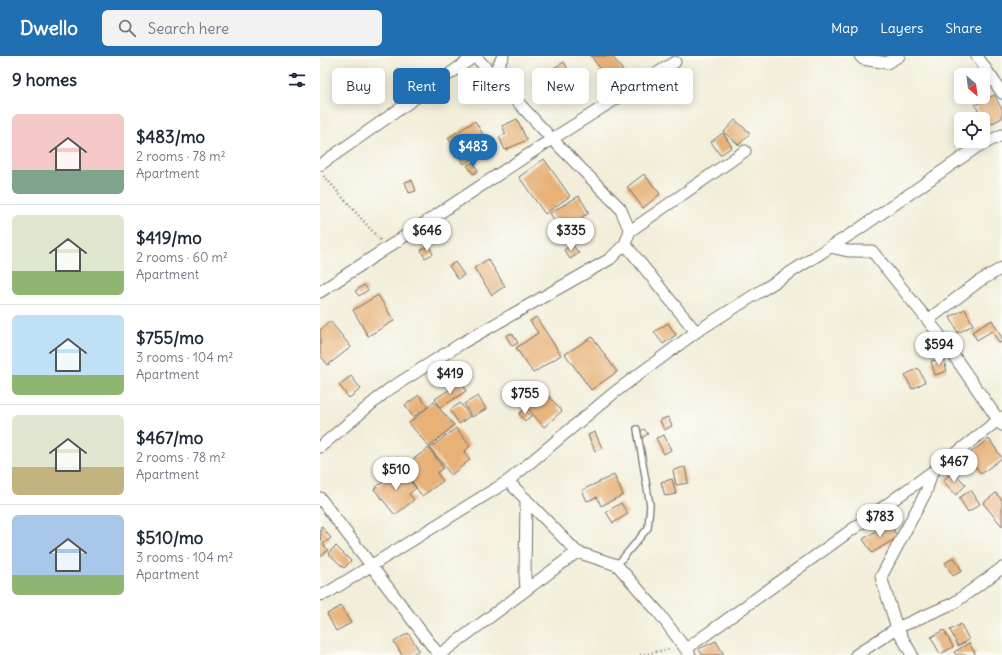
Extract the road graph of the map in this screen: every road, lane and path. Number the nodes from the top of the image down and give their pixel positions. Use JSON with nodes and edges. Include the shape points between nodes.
{"nodes":[{"id":1,"x":475,"y":56,"type":"edge"},
{"id":2,"x":503,"y":56,"type":"edge"},
{"id":3,"x":860,"y":56,"type":"edge"},
{"id":4,"x":899,"y":56,"type":"edge"},
{"id":5,"x":977,"y":56,"type":"edge"},
{"id":6,"x":675,"y":62,"type":"dead end"},
{"id":7,"x":486,"y":68,"type":"edge"},
{"id":8,"x":497,"y":68,"type":"edge"},
{"id":9,"x":1002,"y":93,"type":"edge"},
{"id":10,"x":520,"y":104,"type":"edge"},
{"id":11,"x":1002,"y":135,"type":"edge"},
{"id":12,"x":552,"y":139,"type":"junction"},
{"id":13,"x":745,"y":151,"type":"dead end"},
{"id":14,"x":321,"y":168,"type":"edge"},
{"id":15,"x":630,"y":231,"type":"junction"},
{"id":16,"x":625,"y":244,"type":"junction"},
{"id":17,"x":830,"y":247,"type":"junction"},
{"id":18,"x":387,"y":248,"type":"junction"},
{"id":19,"x":1002,"y":268,"type":"edge"},
{"id":20,"x":320,"y":292,"type":"edge"},
{"id":21,"x":928,"y":320,"type":"junction"},
{"id":22,"x":696,"y":332,"type":"junction"},
{"id":23,"x":1001,"y":420,"type":"edge"},
{"id":24,"x":637,"y":429,"type":"dead end"},
{"id":25,"x":320,"y":447,"type":"edge"},
{"id":26,"x":932,"y":472,"type":"junction"},
{"id":27,"x":508,"y":482,"type":"junction"},
{"id":28,"x":320,"y":498,"type":"edge"},
{"id":29,"x":526,"y":499,"type":"junction"},
{"id":30,"x":577,"y":552,"type":"junction"},
{"id":31,"x":372,"y":565,"type":"junction"},
{"id":32,"x":616,"y":565,"type":"junction"},
{"id":33,"x":1002,"y":568,"type":"edge"},
{"id":34,"x":526,"y":590,"type":"junction"},
{"id":35,"x":320,"y":595,"type":"edge"},
{"id":36,"x":897,"y":628,"type":"junction"},
{"id":37,"x":688,"y":652,"type":"edge"},
{"id":38,"x":439,"y":655,"type":"edge"},
{"id":39,"x":640,"y":655,"type":"edge"},
{"id":40,"x":856,"y":655,"type":"edge"},
{"id":41,"x":912,"y":655,"type":"edge"}],
"edges":[{"from":1,"to":7,"type":"street"},
{"from":1,"to":14,"type":"street"},
{"from":2,"to":8,"type":"street"},
{"from":3,"to":4,"type":"street","via":[[863,59],[887,63]]},
{"from":5,"to":9,"type":"street"},
{"from":6,"to":12,"type":"street"},
{"from":10,"to":12,"type":"street"},
{"from":11,"to":17,"type":"street","via":[[977,147]]},
{"from":12,"to":15,"type":"street","via":[[620,208]]},
{"from":12,"to":18,"type":"street"},
{"from":13,"to":15,"type":"street"},
{"from":14,"to":18,"type":"path"},
{"from":15,"to":16,"type":"street"},
{"from":16,"to":22,"type":"street"},
{"from":16,"to":25,"type":"street","via":[[610,259],[462,343],[388,390]]},
{"from":17,"to":21,"type":"street","via":[[848,251],[872,251]]},
{"from":17,"to":22,"type":"street"},
{"from":18,"to":20,"type":"street"},
{"from":19,"to":21,"type":"street","via":[[978,282]]},
{"from":21,"to":23,"type":"street"},
{"from":22,"to":27,"type":"street","via":[[615,392]]},
{"from":23,"to":26,"type":"street"},
{"from":24,"to":32,"type":"lane","via":[[650,505],[648,528]]},
{"from":26,"to":36,"type":"street","via":[[926,492],[881,577]]},
{"from":26,"to":37,"type":"street"},
{"from":27,"to":29,"type":"street"},
{"from":27,"to":31,"type":"street"},
{"from":28,"to":31,"type":"street"},
{"from":29,"to":30,"type":"street"},
{"from":29,"to":34,"type":"street"},
{"from":30,"to":32,"type":"street"},
{"from":30,"to":34,"type":"street"},
{"from":31,"to":35,"type":"street"},
{"from":31,"to":38,"type":"street"},
{"from":32,"to":37,"type":"street"},
{"from":33,"to":36,"type":"street","via":[[954,602]]},
{"from":34,"to":38,"type":"street"},
{"from":36,"to":40,"type":"street"},
{"from":36,"to":41,"type":"street"},
{"from":37,"to":39,"type":"path","via":[[666,649]]}]}
